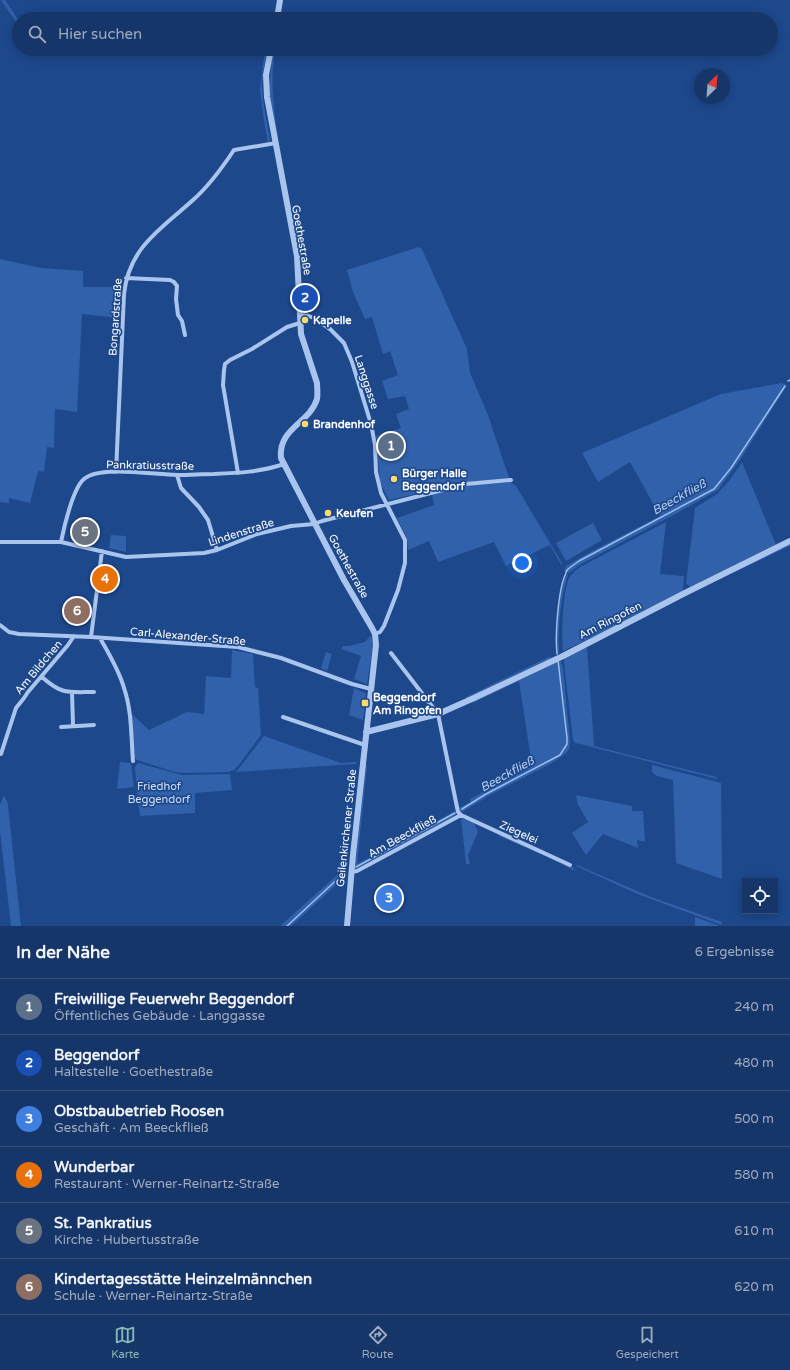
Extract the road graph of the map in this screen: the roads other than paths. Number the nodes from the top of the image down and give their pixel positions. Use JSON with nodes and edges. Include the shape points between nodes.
{"nodes":[{"id":1,"x":280,"y":0,"type":"edge"},
{"id":2,"x":277,"y":12,"type":"edge"},
{"id":3,"x":270,"y":56,"type":"edge"},
{"id":4,"x":276,"y":143,"type":"junction"},
{"id":5,"x":126,"y":278,"type":"junction"},
{"id":6,"x":300,"y":315,"type":"junction"},
{"id":7,"x":300,"y":323,"type":"junction"},
{"id":8,"x":185,"y":335,"type":"dead end"},
{"id":9,"x":284,"y":464,"type":"junction"},
{"id":10,"x":116,"y":472,"type":"junction"},
{"id":11,"x":238,"y":473,"type":"junction"},
{"id":12,"x":177,"y":475,"type":"junction"},
{"id":13,"x":511,"y":480,"type":"dead end"},
{"id":14,"x":386,"y":504,"type":"junction"},
{"id":15,"x":314,"y":524,"type":"junction"},
{"id":16,"x":790,"y":541,"type":"edge"},
{"id":17,"x":0,"y":542,"type":"edge"},
{"id":18,"x":61,"y":542,"type":"junction"},
{"id":19,"x":217,"y":550,"type":"junction"},
{"id":20,"x":102,"y":552,"type":"junction"},
{"id":21,"x":0,"y":625,"type":"edge"},
{"id":22,"x":375,"y":634,"type":"junction"},
{"id":23,"x":74,"y":636,"type":"junction"},
{"id":24,"x":91,"y":637,"type":"junction"},
{"id":25,"x":100,"y":638,"type":"junction"},
{"id":26,"x":391,"y":653,"type":"dead end"},
{"id":27,"x":42,"y":677,"type":"junction"},
{"id":28,"x":371,"y":689,"type":"junction"},
{"id":29,"x":72,"y":692,"type":"junction"},
{"id":30,"x":94,"y":692,"type":"dead end"},
{"id":31,"x":438,"y":714,"type":"junction"},
{"id":32,"x":283,"y":717,"type":"dead end"},
{"id":33,"x":73,"y":726,"type":"junction"},
{"id":34,"x":94,"y":726,"type":"dead end"},
{"id":35,"x":61,"y":727,"type":"dead end"},
{"id":36,"x":366,"y":732,"type":"junction"},
{"id":37,"x":364,"y":745,"type":"junction"},
{"id":38,"x":2,"y":754,"type":"dead end"},
{"id":39,"x":133,"y":761,"type":"dead end"},
{"id":40,"x":460,"y":815,"type":"junction"},
{"id":41,"x":570,"y":865,"type":"dead end"},
{"id":42,"x":351,"y":872,"type":"junction"},
{"id":43,"x":347,"y":926,"type":"edge"}],
"edges":[{"from":1,"to":2,"type":"street"},
{"from":3,"to":4,"type":"street","name":"Goethestraße","via":[[266,97]]},
{"from":4,"to":5,"type":"street","name":"Bongardstraße","via":[[234,150],[212,180],[193,200],[148,240],[137,254]]},
{"from":4,"to":6,"type":"street","name":"Goethestraße","via":[[297,256]]},
{"from":5,"to":8,"type":"street","via":[[174,282],[178,315]]},
{"from":5,"to":10,"type":"street","name":"Bongardstraße"},
{"from":6,"to":7,"type":"street","name":"Goethestraße"},
{"from":6,"to":14,"type":"street","name":"Langgasse","via":[[316,319],[344,344],[371,424],[376,472]]},
{"from":7,"to":9,"type":"street","name":"Goethestraße","via":[[300,334],[317,383],[317,396],[311,410],[282,443],[280,450]]},
{"from":7,"to":11,"type":"street","via":[[287,327],[225,364],[222,385]]},
{"from":9,"to":11,"type":"street","name":"Pankratiusstraße"},
{"from":9,"to":15,"type":"street","name":"Goethestraße"},
{"from":10,"to":12,"type":"street","name":"Pankratiusstraße"},
{"from":10,"to":18,"type":"street","name":"Pankratiusstraße","via":[[91,475],[79,484]]},
{"from":11,"to":12,"type":"street","name":"Pankratiusstraße"},
{"from":12,"to":19,"type":"street","via":[[181,488],[208,520]]},
{"from":13,"to":14,"type":"street","name":"Lindenstraße","via":[[466,484]]},
{"from":14,"to":15,"type":"street","name":"Lindenstraße"},
{"from":14,"to":22,"type":"street","name":"Langgasse","via":[[404,540],[405,563],[388,618],[380,632]]},
{"from":15,"to":19,"type":"street","name":"Lindenstraße","via":[[291,526],[257,534]]},
{"from":15,"to":22,"type":"street","name":"Goethestraße"},
{"from":16,"to":31,"type":"street","name":"Am Ringofen","via":[[562,656]]},
{"from":17,"to":18,"type":"street","name":"Lindenstraße"},
{"from":18,"to":20,"type":"street","name":"Lindenstraße"},
{"from":19,"to":20,"type":"street","name":"Lindenstraße","via":[[126,557]]},
{"from":20,"to":24,"type":"street"},
{"from":21,"to":23,"type":"street","name":"Carl-Alexander-Straße","via":[[10,632],[19,634]]},
{"from":22,"to":28,"type":"street","name":"Goethestraße"},
{"from":23,"to":24,"type":"street","name":"Carl-Alexander-Straße"},
{"from":23,"to":27,"type":"street","name":"Am Bildchen"},
{"from":24,"to":25,"type":"street","name":"Carl-Alexander-Straße"},
{"from":25,"to":28,"type":"street","name":"Carl-Alexander-Straße","via":[[238,647],[281,658]]},
{"from":25,"to":39,"type":"street","via":[[124,687]]},
{"from":26,"to":31,"type":"street"},
{"from":27,"to":29,"type":"street","via":[[57,689]]},
{"from":27,"to":38,"type":"street","name":"Am Bildchen","via":[[16,708]]},
{"from":28,"to":36,"type":"street","name":"Goethestraße"},
{"from":29,"to":30,"type":"street"},
{"from":29,"to":33,"type":"street"},
{"from":31,"to":36,"type":"street","name":"Am Ringofen"},
{"from":31,"to":40,"type":"street"},
{"from":32,"to":37,"type":"street"},
{"from":33,"to":34,"type":"street"},
{"from":33,"to":35,"type":"street"},
{"from":36,"to":37,"type":"street","name":"Geilenkirchener Straße"},
{"from":37,"to":42,"type":"street","name":"Geilenkirchener Straße"},
{"from":40,"to":41,"type":"street","name":"Ziegelei"},
{"from":40,"to":42,"type":"street","name":"Am Beeckfließ"},
{"from":42,"to":43,"type":"street","name":"Geilenkirchener Straße"}]}
